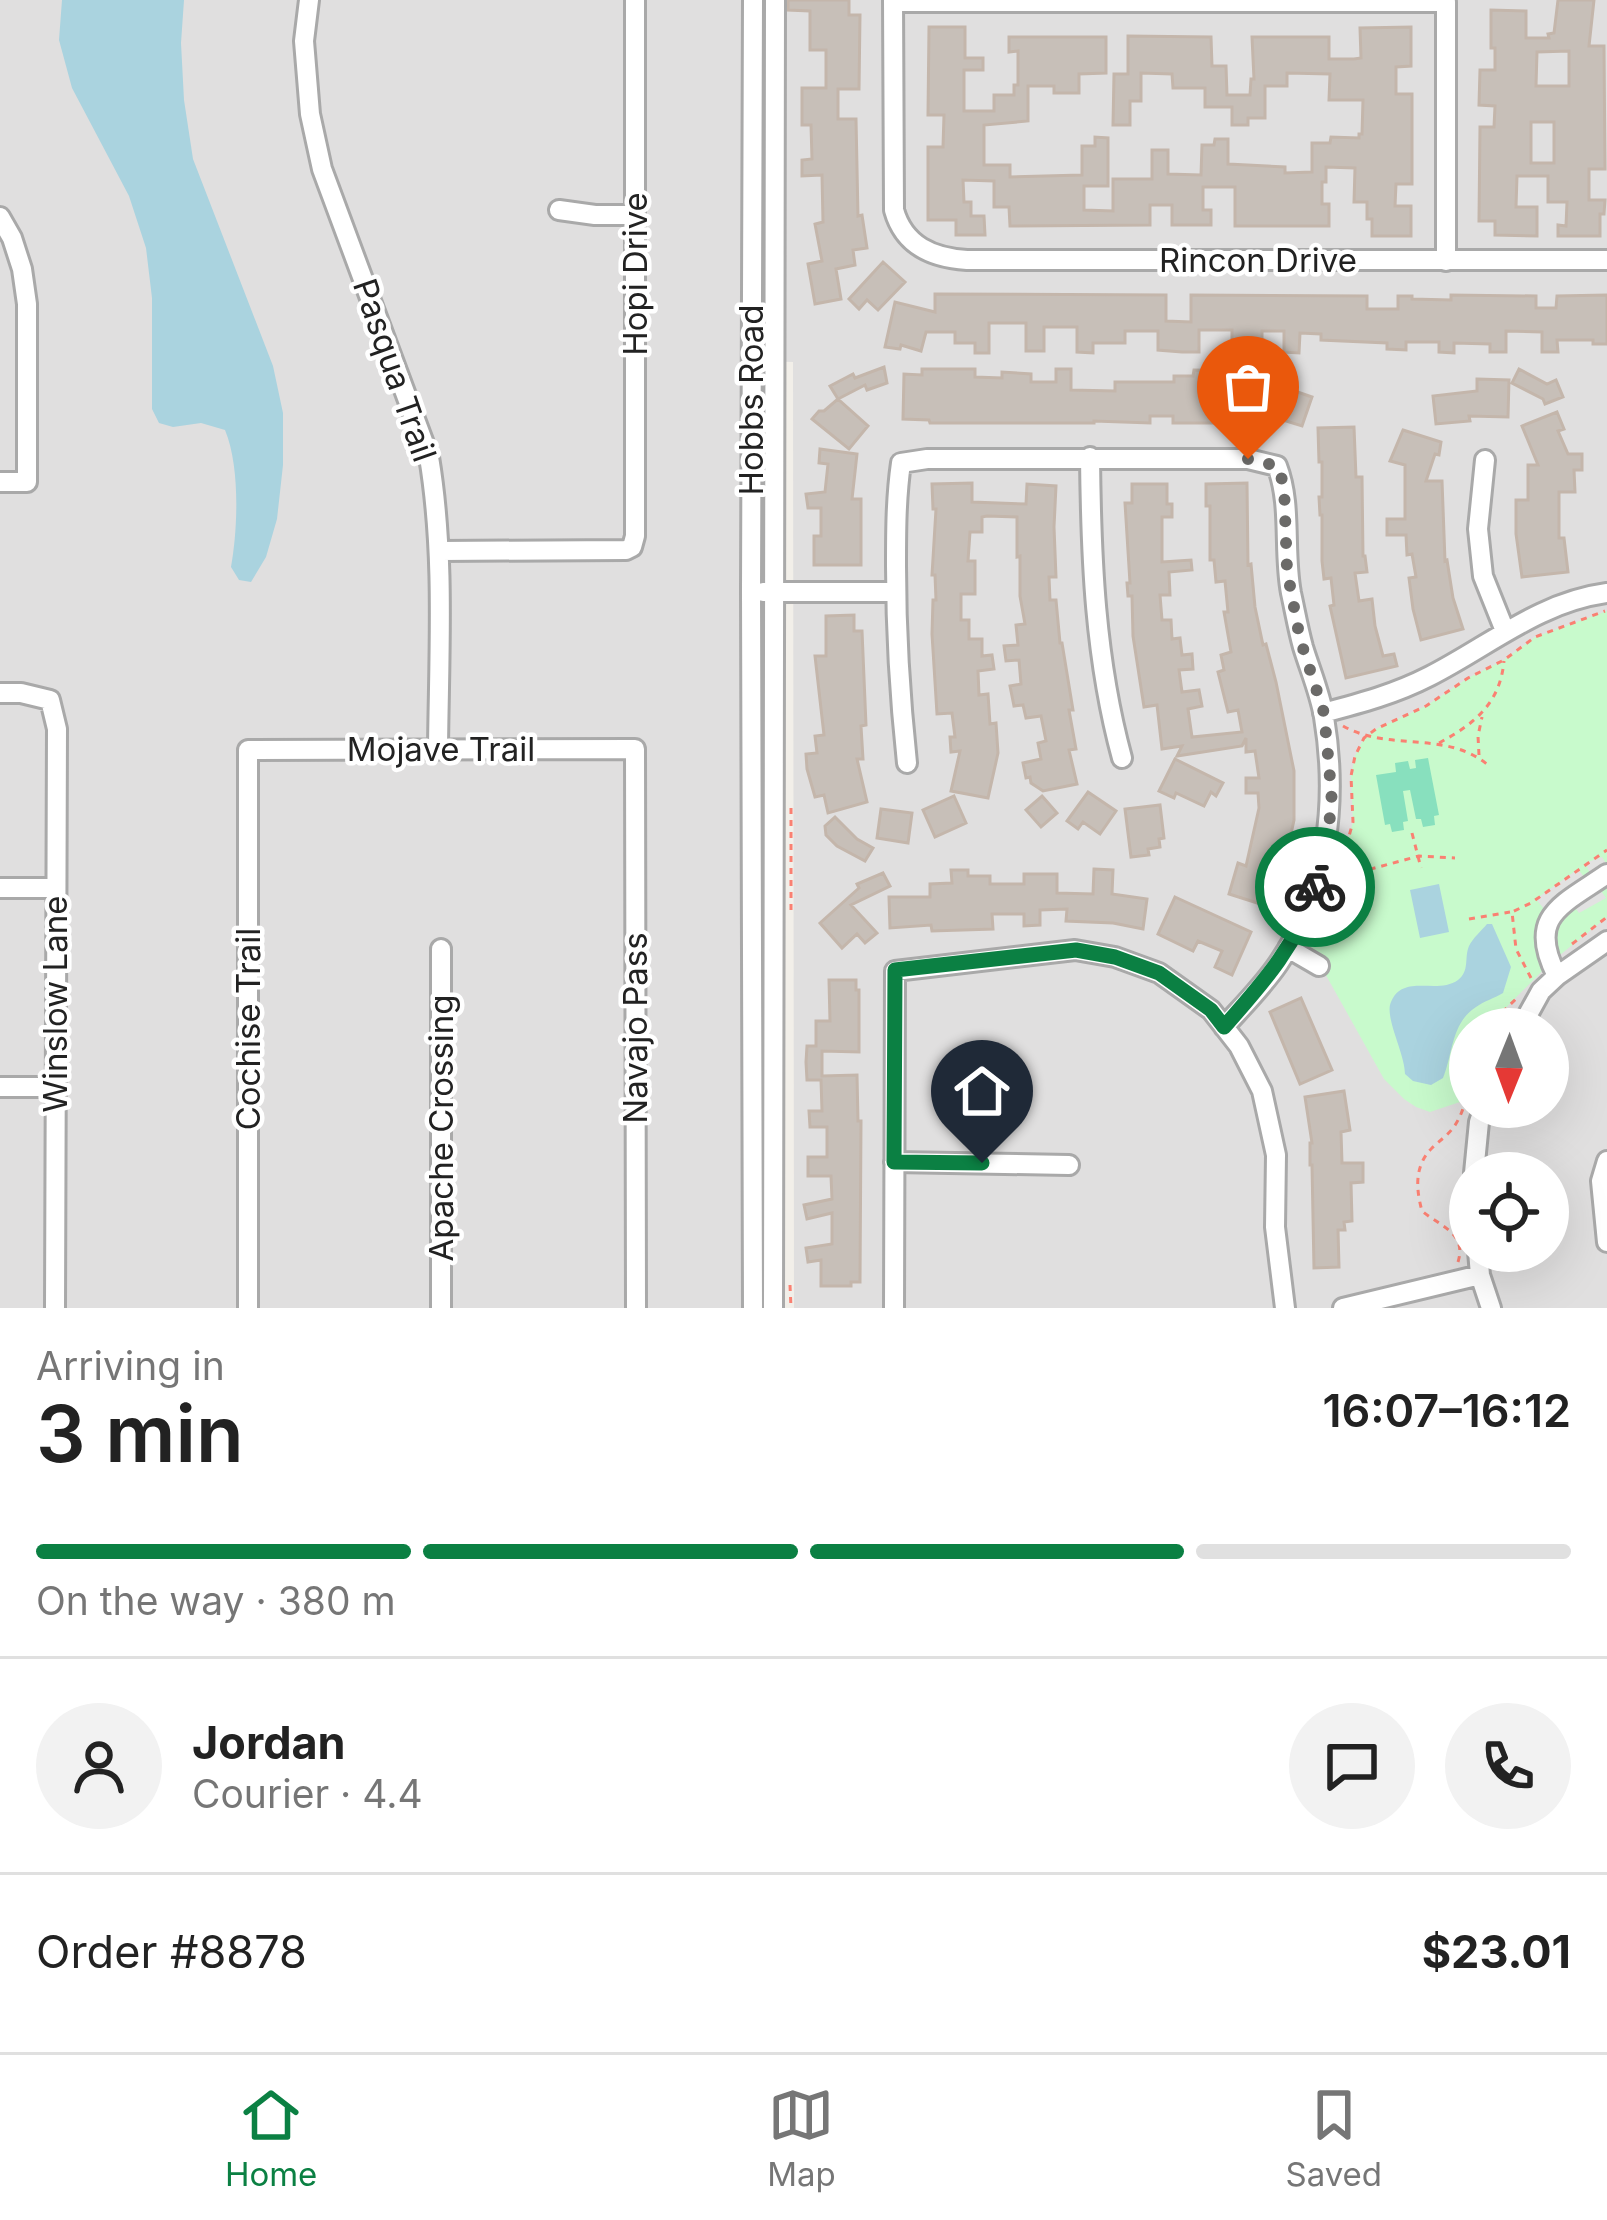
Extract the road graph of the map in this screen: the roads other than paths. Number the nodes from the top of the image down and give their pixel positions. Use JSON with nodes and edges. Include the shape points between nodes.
{"nodes":[{"id":1,"x":309,"y":0,"type":"edge"},
{"id":2,"x":635,"y":0,"type":"edge"},
{"id":3,"x":753,"y":0,"type":"edge"},
{"id":4,"x":775,"y":0,"type":"edge"},
{"id":5,"x":893,"y":1,"type":"edge"},
{"id":6,"x":1446,"y":2,"type":"edge"},
{"id":7,"x":560,"y":210,"type":"dead end"},
{"id":8,"x":635,"y":215,"type":"junction"},
{"id":9,"x":0,"y":217,"type":"edge"},
{"id":10,"x":1446,"y":260,"type":"junction"},
{"id":11,"x":1607,"y":260,"type":"edge"},
{"id":12,"x":1090,"y":457,"type":"junction"},
{"id":13,"x":1485,"y":460,"type":"dead end"},
{"id":14,"x":0,"y":482,"type":"edge"},
{"id":15,"x":440,"y":551,"type":"junction"},
{"id":16,"x":751,"y":591,"type":"junction"},
{"id":17,"x":774,"y":592,"type":"junction"},
{"id":18,"x":896,"y":592,"type":"junction"},
{"id":19,"x":1607,"y":593,"type":"edge"},
{"id":20,"x":1505,"y":631,"type":"junction"},
{"id":21,"x":0,"y":693,"type":"edge"},
{"id":22,"x":1324,"y":713,"type":"junction"},
{"id":23,"x":438,"y":748,"type":"junction"},
{"id":24,"x":635,"y":749,"type":"joint"},
{"id":25,"x":248,"y":750,"type":"joint"},
{"id":26,"x":1122,"y":758,"type":"dead end"},
{"id":27,"x":908,"y":763,"type":"dead end"},
{"id":28,"x":776,"y":799,"type":"junction"},
{"id":29,"x":752,"y":800,"type":"junction"},
{"id":30,"x":1607,"y":874,"type":"edge"},
{"id":31,"x":0,"y":888,"type":"edge"},
{"id":32,"x":55,"y":889,"type":"junction"},
{"id":33,"x":1607,"y":941,"type":"edge"},
{"id":34,"x":442,"y":949,"type":"dead end"},
{"id":35,"x":1293,"y":951,"type":"junction"},
{"id":36,"x":1319,"y":966,"type":"dead end"},
{"id":37,"x":1557,"y":976,"type":"junction"},
{"id":38,"x":1532,"y":1008,"type":"edge"},
{"id":39,"x":1224,"y":1027,"type":"junction"},
{"id":40,"x":0,"y":1087,"type":"edge"},
{"id":41,"x":55,"y":1087,"type":"junction"},
{"id":42,"x":1607,"y":1161,"type":"edge"},
{"id":43,"x":894,"y":1162,"type":"junction"},
{"id":44,"x":1069,"y":1165,"type":"dead end"},
{"id":45,"x":1607,"y":1242,"type":"edge"},
{"id":46,"x":1474,"y":1272,"type":"edge"},
{"id":47,"x":1473,"y":1276,"type":"junction"},
{"id":48,"x":55,"y":1308,"type":"edge"},
{"id":49,"x":248,"y":1308,"type":"edge"},
{"id":50,"x":441,"y":1308,"type":"edge"},
{"id":51,"x":636,"y":1308,"type":"edge"},
{"id":52,"x":753,"y":1308,"type":"edge"},
{"id":53,"x":773,"y":1308,"type":"edge"},
{"id":54,"x":894,"y":1308,"type":"edge"},
{"id":55,"x":1286,"y":1308,"type":"edge"},
{"id":56,"x":1343,"y":1308,"type":"edge"},
{"id":57,"x":1491,"y":1308,"type":"edge"}],
"edges":[{"from":1,"to":15,"type":"street","name":"Pasqua Trail","via":[[304,41],[322,169],[423,437]]},
{"from":2,"to":8,"type":"street","name":"Hopi Drive"},
{"from":3,"to":16,"type":"street","name":"Hobbs Road"},
{"from":4,"to":17,"type":"street","name":"Hobbs Road"},
{"from":5,"to":6,"type":"street"},
{"from":5,"to":10,"type":"street","name":"Rincon Drive","via":[[892,191],[898,223],[913,244],[967,260]]},
{"from":6,"to":10,"type":"street"},
{"from":7,"to":8,"type":"street"},
{"from":8,"to":15,"type":"street","name":"Hopi Drive","via":[[632,547]]},
{"from":9,"to":14,"type":"street","via":[[27,304],[27,482]]},
{"from":10,"to":11,"type":"street","name":"Rincon Drive"},
{"from":12,"to":18,"type":"street","via":[[901,464]]},
{"from":12,"to":22,"type":"street","via":[[1277,466],[1300,639]]},
{"from":12,"to":26,"type":"street","via":[[1094,599]]},
{"from":13,"to":20,"type":"street","via":[[1483,576]]},
{"from":15,"to":23,"type":"street","name":"Pasqua Trail"},
{"from":16,"to":17,"type":"street"},
{"from":16,"to":29,"type":"street","name":"Hobbs Road"},
{"from":17,"to":18,"type":"street"},
{"from":17,"to":28,"type":"street","name":"Hobbs Road"},
{"from":18,"to":27,"type":"street"},
{"from":19,"to":20,"type":"street"},
{"from":20,"to":22,"type":"street","via":[[1393,694]]},
{"from":21,"to":32,"type":"street","name":"Winslow Lane","via":[[50,700],[57,729]]},
{"from":22,"to":35,"type":"street","via":[[1332,803]]},
{"from":23,"to":24,"type":"street","name":"Mojave Trail"},
{"from":23,"to":25,"type":"street","name":"Mojave Trail"},
{"from":24,"to":51,"type":"street","name":"Navajo Pass"},
{"from":25,"to":49,"type":"street","name":"Cochise Trail"},
{"from":28,"to":29,"type":"street"},
{"from":28,"to":53,"type":"street","name":"Hobbs Road"},
{"from":29,"to":52,"type":"street","name":"Hobbs Road"},
{"from":30,"to":37,"type":"street","via":[[1545,926],[1545,952]]},
{"from":31,"to":32,"type":"street"},
{"from":32,"to":41,"type":"street","name":"Winslow Lane"},
{"from":33,"to":37,"type":"street"},
{"from":34,"to":50,"type":"street","name":"Apache Crossing"},
{"from":35,"to":36,"type":"street"},
{"from":35,"to":39,"type":"street"},
{"from":37,"to":38,"type":"street"},
{"from":39,"to":43,"type":"street","via":[[1159,973],[1076,950],[895,970]]},
{"from":39,"to":55,"type":"street","via":[[1262,1091],[1276,1155]]},
{"from":40,"to":41,"type":"street"},
{"from":41,"to":48,"type":"street","name":"Winslow Lane"},
{"from":42,"to":45,"type":"street"},
{"from":43,"to":44,"type":"street"},
{"from":43,"to":54,"type":"street"},
{"from":46,"to":47,"type":"street"},
{"from":47,"to":56,"type":"street"},
{"from":47,"to":57,"type":"street"}]}
